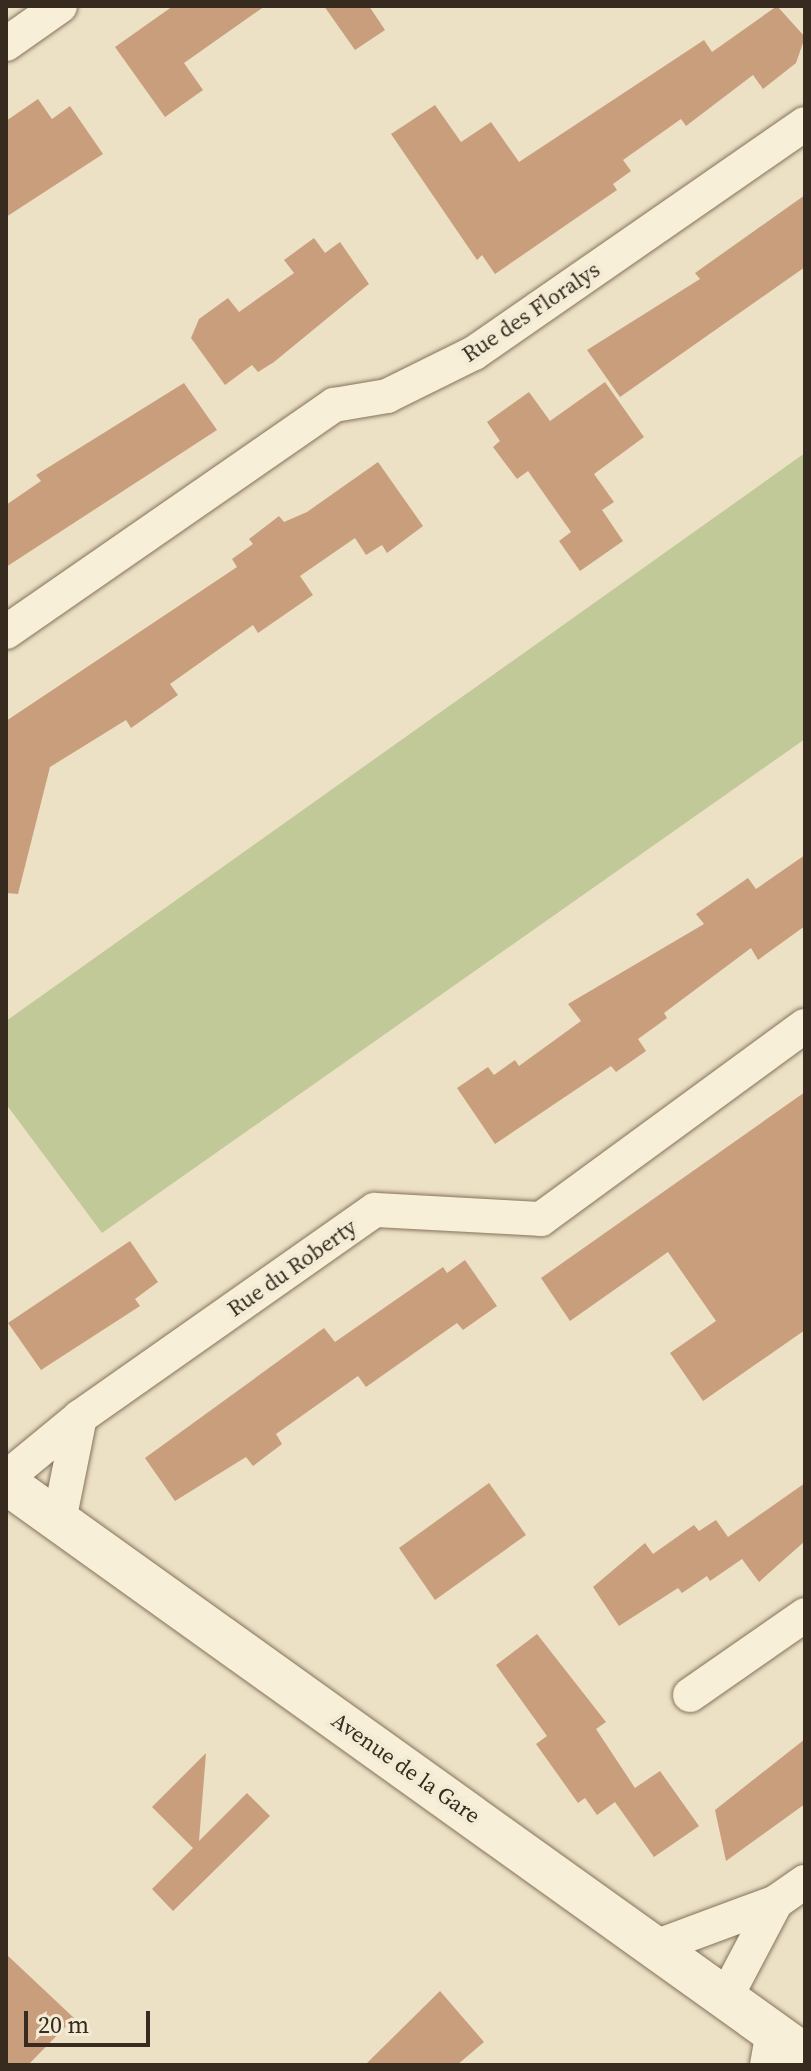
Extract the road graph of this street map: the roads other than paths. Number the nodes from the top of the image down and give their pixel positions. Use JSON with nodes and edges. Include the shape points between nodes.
{"nodes":[{"id":1,"x":60,"y":6,"type":"edge"},
{"id":2,"x":6,"y":44,"type":"edge"},
{"id":3,"x":805,"y":124,"type":"edge"},
{"id":4,"x":6,"y":632,"type":"edge"},
{"id":5,"x":805,"y":1026,"type":"edge"},
{"id":6,"x":80,"y":1417,"type":"junction"},
{"id":7,"x":6,"y":1480,"type":"edge"},
{"id":8,"x":59,"y":1521,"type":"junction"},
{"id":9,"x":805,"y":1615,"type":"edge"},
{"id":10,"x":690,"y":1695,"type":"dead end"},
{"id":11,"x":805,"y":1882,"type":"edge"},
{"id":12,"x":776,"y":1902,"type":"junction"},
{"id":13,"x":658,"y":1946,"type":"junction"},
{"id":14,"x":727,"y":1995,"type":"junction"},
{"id":15,"x":781,"y":2050,"type":"edge"}],
"edges":[{"from":1,"to":2,"type":"street"},
{"from":3,"to":4,"type":"street","name":"Rue des Floralys","via":[[474,353],[387,396],[334,405]]},
{"from":5,"to":6,"type":"street","name":"Rue du Roberty","via":[[541,1219],[375,1210]]},
{"from":6,"to":7,"type":"street","name":"Rue du Roberty"},
{"from":6,"to":8,"type":"street"},
{"from":7,"to":8,"type":"street","name":"Avenue de la Gare"},
{"from":8,"to":13,"type":"street","name":"Avenue de la Gare"},
{"from":9,"to":10,"type":"street"},
{"from":11,"to":12,"type":"street"},
{"from":12,"to":13,"type":"street"},
{"from":12,"to":14,"type":"street"},
{"from":13,"to":14,"type":"street","name":"Avenue de la Gare"},
{"from":14,"to":15,"type":"street","name":"Avenue de la Gare"}]}
